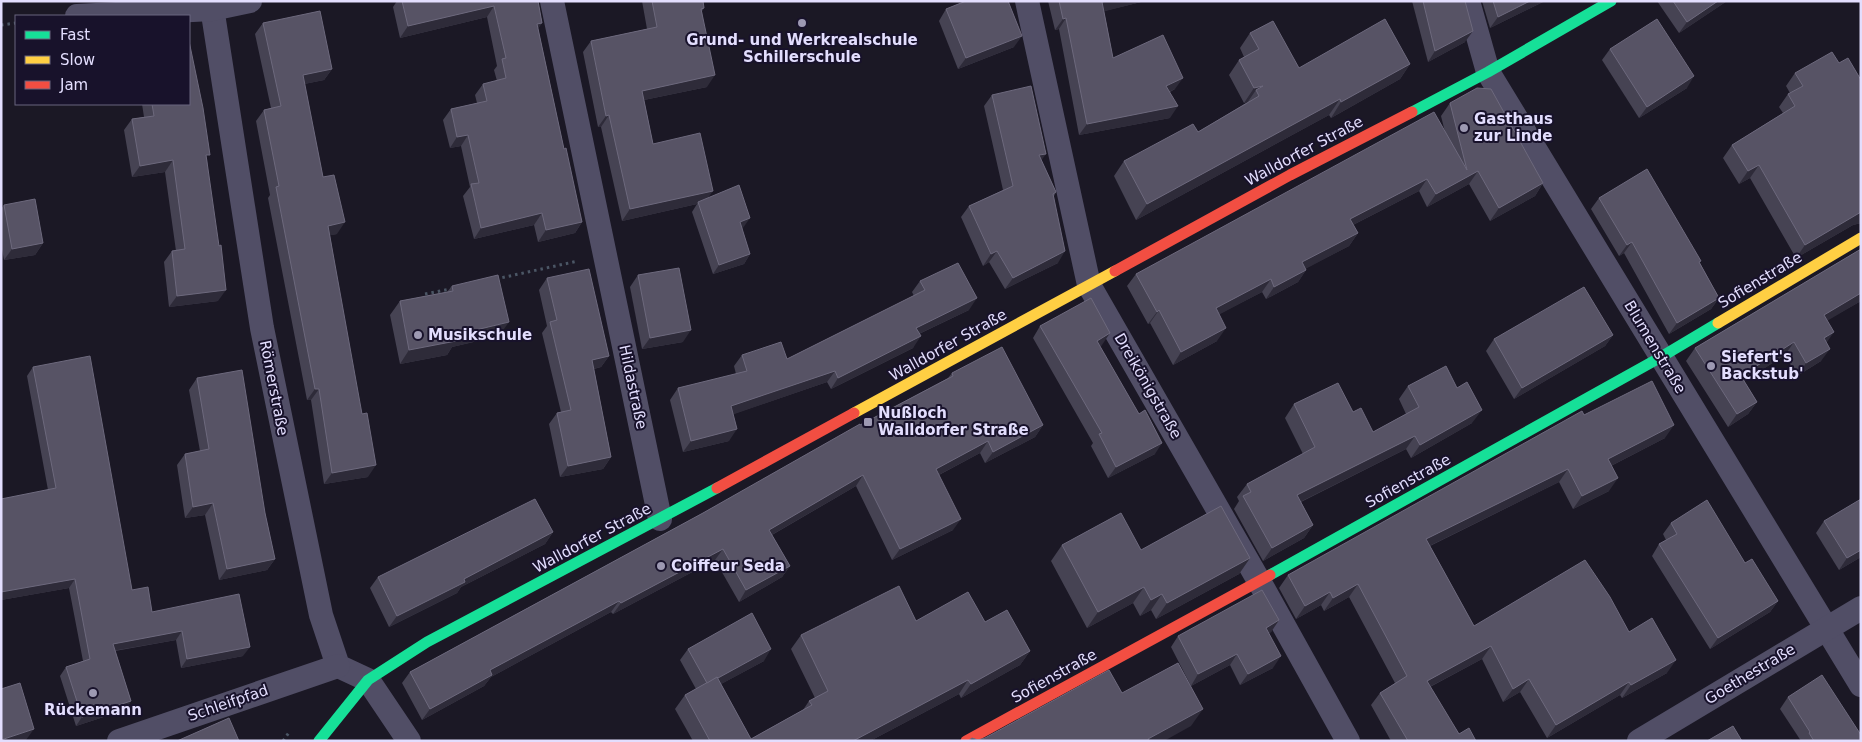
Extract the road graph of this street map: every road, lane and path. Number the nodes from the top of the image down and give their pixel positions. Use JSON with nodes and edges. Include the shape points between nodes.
{"nodes":[{"id":1,"x":250,"y":1,"type":"edge"},
{"id":2,"x":552,"y":1,"type":"edge"},
{"id":3,"x":1027,"y":1,"type":"edge"},
{"id":4,"x":1468,"y":1,"type":"edge"},
{"id":5,"x":1611,"y":1,"type":"edge"},
{"id":6,"x":212,"y":5,"type":"edge"},
{"id":7,"x":89,"y":15,"type":"edge"},
{"id":8,"x":15,"y":23,"type":"edge"},
{"id":9,"x":1,"y":25,"type":"edge"},
{"id":10,"x":1488,"y":72,"type":"junction"},
{"id":11,"x":1861,"y":238,"type":"edge"},
{"id":12,"x":605,"y":255,"type":"junction"},
{"id":13,"x":492,"y":280,"type":"edge"},
{"id":14,"x":1090,"y":285,"type":"junction"},
{"id":15,"x":454,"y":288,"type":"edge"},
{"id":16,"x":426,"y":294,"type":"edge"},
{"id":17,"x":1661,"y":357,"type":"junction"},
{"id":18,"x":660,"y":519,"type":"junction"},
{"id":19,"x":1259,"y":581,"type":"junction"},
{"id":20,"x":1861,"y":608,"type":"edge"},
{"id":21,"x":1826,"y":628,"type":"junction"},
{"id":22,"x":338,"y":666,"type":"junction"},
{"id":23,"x":368,"y":680,"type":"junction"},
{"id":24,"x":1861,"y":685,"type":"edge"},
{"id":25,"x":119,"y":741,"type":"edge"},
{"id":26,"x":319,"y":741,"type":"edge"},
{"id":27,"x":409,"y":741,"type":"edge"},
{"id":28,"x":966,"y":741,"type":"edge"},
{"id":29,"x":1348,"y":741,"type":"edge"},
{"id":30,"x":1639,"y":741,"type":"edge"}],
"edges":[{"from":1,"to":6,"type":"street"},
{"from":2,"to":12,"type":"street","name":"Hildastraße"},
{"from":3,"to":14,"type":"street","name":"Dreikönigstraße"},
{"from":4,"to":10,"type":"street","name":"Blumenstraße"},
{"from":5,"to":10,"type":"street","name":"Walldorfer Straße"},
{"from":6,"to":7,"type":"street"},
{"from":6,"to":22,"type":"street","name":"Römerstraße","via":[[262,328],[321,616]]},
{"from":8,"to":9,"type":"path"},
{"from":10,"to":14,"type":"street","name":"Walldorfer Straße","via":[[1290,174]]},
{"from":10,"to":17,"type":"street","name":"Blumenstraße"},
{"from":11,"to":17,"type":"street","name":"Sofienstraße"},
{"from":12,"to":13,"type":"path"},
{"from":12,"to":18,"type":"street","name":"Hildastraße"},
{"from":14,"to":18,"type":"street","name":"Walldorfer Straße"},
{"from":14,"to":19,"type":"street","name":"Dreikönigstraße"},
{"from":15,"to":16,"type":"path"},
{"from":17,"to":19,"type":"street","name":"Sofienstraße"},
{"from":17,"to":21,"type":"street","name":"Blumenstraße"},
{"from":18,"to":23,"type":"street","name":"Walldorfer Straße","via":[[427,642]]},
{"from":19,"to":28,"type":"street","name":"Sofienstraße"},
{"from":19,"to":29,"type":"street","name":"Dreikönigstraße"},
{"from":20,"to":21,"type":"street","name":"Goethestraße"},
{"from":21,"to":24,"type":"street","name":"Blumenstraße"},
{"from":21,"to":30,"type":"street","name":"Goethestraße"},
{"from":22,"to":23,"type":"street"},
{"from":22,"to":25,"type":"street","name":"Schleifpfad"},
{"from":23,"to":26,"type":"street","name":"Walldorfer Straße"},
{"from":23,"to":27,"type":"street"}]}
